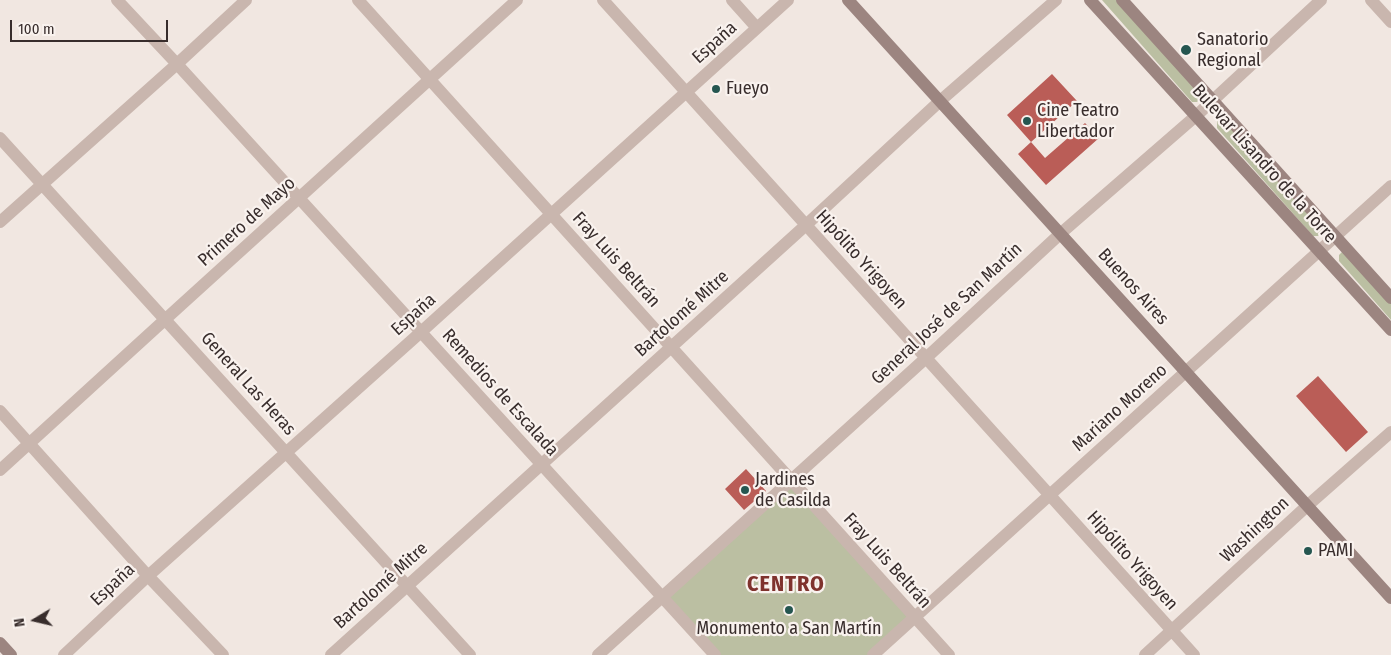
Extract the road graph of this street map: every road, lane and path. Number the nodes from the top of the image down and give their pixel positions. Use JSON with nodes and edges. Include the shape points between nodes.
{"nodes":[{"id":1,"x":117,"y":0,"type":"edge"},
{"id":2,"x":246,"y":0,"type":"edge"},
{"id":3,"x":358,"y":0,"type":"edge"},
{"id":4,"x":518,"y":0,"type":"edge"},
{"id":5,"x":603,"y":0,"type":"edge"},
{"id":6,"x":732,"y":0,"type":"edge"},
{"id":7,"x":788,"y":0,"type":"edge"},
{"id":8,"x":848,"y":0,"type":"edge"},
{"id":9,"x":1056,"y":0,"type":"edge"},
{"id":10,"x":1090,"y":0,"type":"edge"},
{"id":11,"x":1122,"y":0,"type":"edge"},
{"id":12,"x":1321,"y":0,"type":"edge"},
{"id":13,"x":1371,"y":0,"type":"edge"},
{"id":14,"x":1391,"y":22,"type":"edge"},
{"id":15,"x":758,"y":28,"type":"junction"},
{"id":16,"x":177,"y":64,"type":"junction"},
{"id":17,"x":430,"y":80,"type":"junction"},
{"id":18,"x":686,"y":92,"type":"junction"},
{"id":19,"x":1212,"y":100,"type":"junction"},
{"id":20,"x":940,"y":101,"type":"junction"},
{"id":21,"x":1197,"y":115,"type":"junction"},
{"id":22,"x":0,"y":138,"type":"edge"},
{"id":23,"x":42,"y":184,"type":"junction"},
{"id":24,"x":1391,"y":186,"type":"edge"},
{"id":25,"x":299,"y":198,"type":"junction"},
{"id":26,"x":551,"y":214,"type":"junction"},
{"id":27,"x":0,"y":222,"type":"edge"},
{"id":28,"x":806,"y":226,"type":"junction"},
{"id":29,"x":1060,"y":234,"type":"junction"},
{"id":30,"x":1336,"y":237,"type":"junction"},
{"id":31,"x":1320,"y":252,"type":"junction"},
{"id":32,"x":1391,"y":298,"type":"edge"},
{"id":33,"x":165,"y":319,"type":"junction"},
{"id":34,"x":1391,"y":330,"type":"edge"},
{"id":35,"x":421,"y":332,"type":"junction"},
{"id":36,"x":671,"y":347,"type":"junction"},
{"id":37,"x":926,"y":358,"type":"junction"},
{"id":38,"x":1186,"y":372,"type":"junction"},
{"id":39,"x":0,"y":411,"type":"edge"},
{"id":40,"x":1391,"y":432,"type":"edge"},
{"id":41,"x":29,"y":443,"type":"junction"},
{"id":42,"x":286,"y":453,"type":"junction"},
{"id":43,"x":542,"y":465,"type":"junction"},
{"id":44,"x":0,"y":470,"type":"edge"},
{"id":45,"x":791,"y":480,"type":"junction"},
{"id":46,"x":1050,"y":495,"type":"junction"},
{"id":47,"x":1307,"y":506,"type":"junction"},
{"id":48,"x":148,"y":576,"type":"junction"},
{"id":49,"x":407,"y":586,"type":"junction"},
{"id":50,"x":662,"y":598,"type":"junction"},
{"id":51,"x":1391,"y":598,"type":"edge"},
{"id":52,"x":915,"y":617,"type":"junction"},
{"id":53,"x":1172,"y":631,"type":"junction"},
{"id":54,"x":0,"y":643,"type":"edge"},
{"id":55,"x":11,"y":655,"type":"edge"},
{"id":56,"x":64,"y":655,"type":"edge"},
{"id":57,"x":223,"y":655,"type":"edge"},
{"id":58,"x":331,"y":655,"type":"edge"},
{"id":59,"x":470,"y":655,"type":"edge"},
{"id":60,"x":598,"y":655,"type":"edge"},
{"id":61,"x":715,"y":655,"type":"edge"},
{"id":62,"x":873,"y":655,"type":"edge"},
{"id":63,"x":949,"y":655,"type":"edge"},
{"id":64,"x":1146,"y":655,"type":"edge"},
{"id":65,"x":1194,"y":655,"type":"edge"}],
"edges":[{"from":1,"to":16,"type":"street","name":"Remedios de Escalada"},
{"from":2,"to":16,"type":"street"},
{"from":3,"to":17,"type":"street","name":"Fray Luis Beltrán"},
{"from":4,"to":17,"type":"street","name":"Primero de Mayo"},
{"from":5,"to":18,"type":"street","name":"Hipólito Yrigoyen"},
{"from":6,"to":15,"type":"street"},
{"from":7,"to":15,"type":"street","name":"España"},
{"from":8,"to":20,"type":"main road","name":"Buenos Aires"},
{"from":9,"to":20,"type":"street","name":"Bartolomé Mitre"},
{"from":10,"to":21,"type":"main road","name":"Bulevar Lisandro de la Torre"},
{"from":11,"to":19,"type":"main road","name":"Bulevar Lisandro de la Torre"},
{"from":12,"to":19,"type":"street","name":"General José de San Martín"},
{"from":13,"to":14,"type":"street"},
{"from":15,"to":18,"type":"street","name":"España"},
{"from":16,"to":23,"type":"street"},
{"from":16,"to":25,"type":"street","name":"Remedios de Escalada"},
{"from":17,"to":25,"type":"street","name":"Primero de Mayo"},
{"from":17,"to":26,"type":"street","name":"Fray Luis Beltrán"},
{"from":18,"to":26,"type":"street","name":"España"},
{"from":18,"to":28,"type":"street","name":"Hipólito Yrigoyen"},
{"from":19,"to":21,"type":"street","name":"General José de San Martín"},
{"from":19,"to":30,"type":"main road","name":"Bulevar Lisandro de la Torre"},
{"from":20,"to":28,"type":"street","name":"Bartolomé Mitre"},
{"from":20,"to":29,"type":"main road","name":"Buenos Aires"},
{"from":21,"to":29,"type":"street","name":"General José de San Martín"},
{"from":21,"to":31,"type":"main road","name":"Bulevar Lisandro de la Torre"},
{"from":22,"to":23,"type":"street","name":"General Las Heras"},
{"from":23,"to":27,"type":"street"},
{"from":23,"to":33,"type":"street","name":"General Las Heras"},
{"from":24,"to":30,"type":"street","name":"Mariano Moreno"},
{"from":25,"to":33,"type":"street","name":"Primero de Mayo"},
{"from":25,"to":35,"type":"street","name":"Remedios de Escalada"},
{"from":26,"to":35,"type":"street","name":"España"},
{"from":26,"to":36,"type":"street","name":"Fray Luis Beltrán"},
{"from":28,"to":36,"type":"street","name":"Bartolomé Mitre"},
{"from":28,"to":37,"type":"street","name":"Hipólito Yrigoyen"},
{"from":29,"to":37,"type":"street","name":"General José de San Martín"},
{"from":29,"to":38,"type":"main road","name":"Buenos Aires"},
{"from":30,"to":31,"type":"street","name":"Mariano Moreno"},
{"from":30,"to":32,"type":"main road","name":"Bulevar Lisandro de la Torre"},
{"from":31,"to":34,"type":"main road","name":"Bulevar Lisandro de la Torre"},
{"from":31,"to":38,"type":"street","name":"Mariano Moreno"},
{"from":33,"to":41,"type":"street","name":"Primero de Mayo"},
{"from":33,"to":42,"type":"street","name":"General Las Heras"},
{"from":35,"to":42,"type":"street","name":"España"},
{"from":35,"to":43,"type":"street","name":"Remedios de Escalada"},
{"from":36,"to":43,"type":"street","name":"Bartolomé Mitre"},
{"from":36,"to":45,"type":"street","name":"Fray Luis Beltrán"},
{"from":37,"to":45,"type":"street","name":"General José de San Martín"},
{"from":37,"to":46,"type":"street","name":"Hipólito Yrigoyen"},
{"from":38,"to":46,"type":"street","name":"Mariano Moreno"},
{"from":38,"to":47,"type":"main road","name":"Buenos Aires"},
{"from":39,"to":41,"type":"street"},
{"from":40,"to":47,"type":"street","name":"Washington"},
{"from":41,"to":44,"type":"street","name":"Primero de Mayo"},
{"from":41,"to":48,"type":"street"},
{"from":42,"to":48,"type":"street","name":"España"},
{"from":42,"to":49,"type":"street","name":"General Las Heras"},
{"from":43,"to":49,"type":"street","name":"Bartolomé Mitre"},
{"from":43,"to":50,"type":"street","name":"Remedios de Escalada"},
{"from":45,"to":50,"type":"street","name":"General José de San Martín"},
{"from":45,"to":52,"type":"street","name":"Fray Luis Beltrán"},
{"from":46,"to":52,"type":"street","name":"Mariano Moreno"},
{"from":46,"to":53,"type":"street","name":"Hipólito Yrigoyen"},
{"from":47,"to":51,"type":"main road","name":"Buenos Aires"},
{"from":47,"to":53,"type":"street","name":"Washington"},
{"from":48,"to":56,"type":"street","name":"España"},
{"from":48,"to":57,"type":"street"},
{"from":49,"to":58,"type":"street","name":"Bartolomé Mitre"},
{"from":49,"to":59,"type":"street","name":"General Las Heras"},
{"from":50,"to":60,"type":"street","name":"General José de San Martín"},
{"from":50,"to":61,"type":"street","name":"Remedios de Escalada"},
{"from":52,"to":62,"type":"street","name":"Mariano Moreno"},
{"from":52,"to":63,"type":"street","name":"Fray Luis Beltrán"},
{"from":53,"to":64,"type":"street","name":"Washington"},
{"from":53,"to":65,"type":"street","name":"Hipólito Yrigoyen"},
{"from":54,"to":55,"type":"main road"}]}
